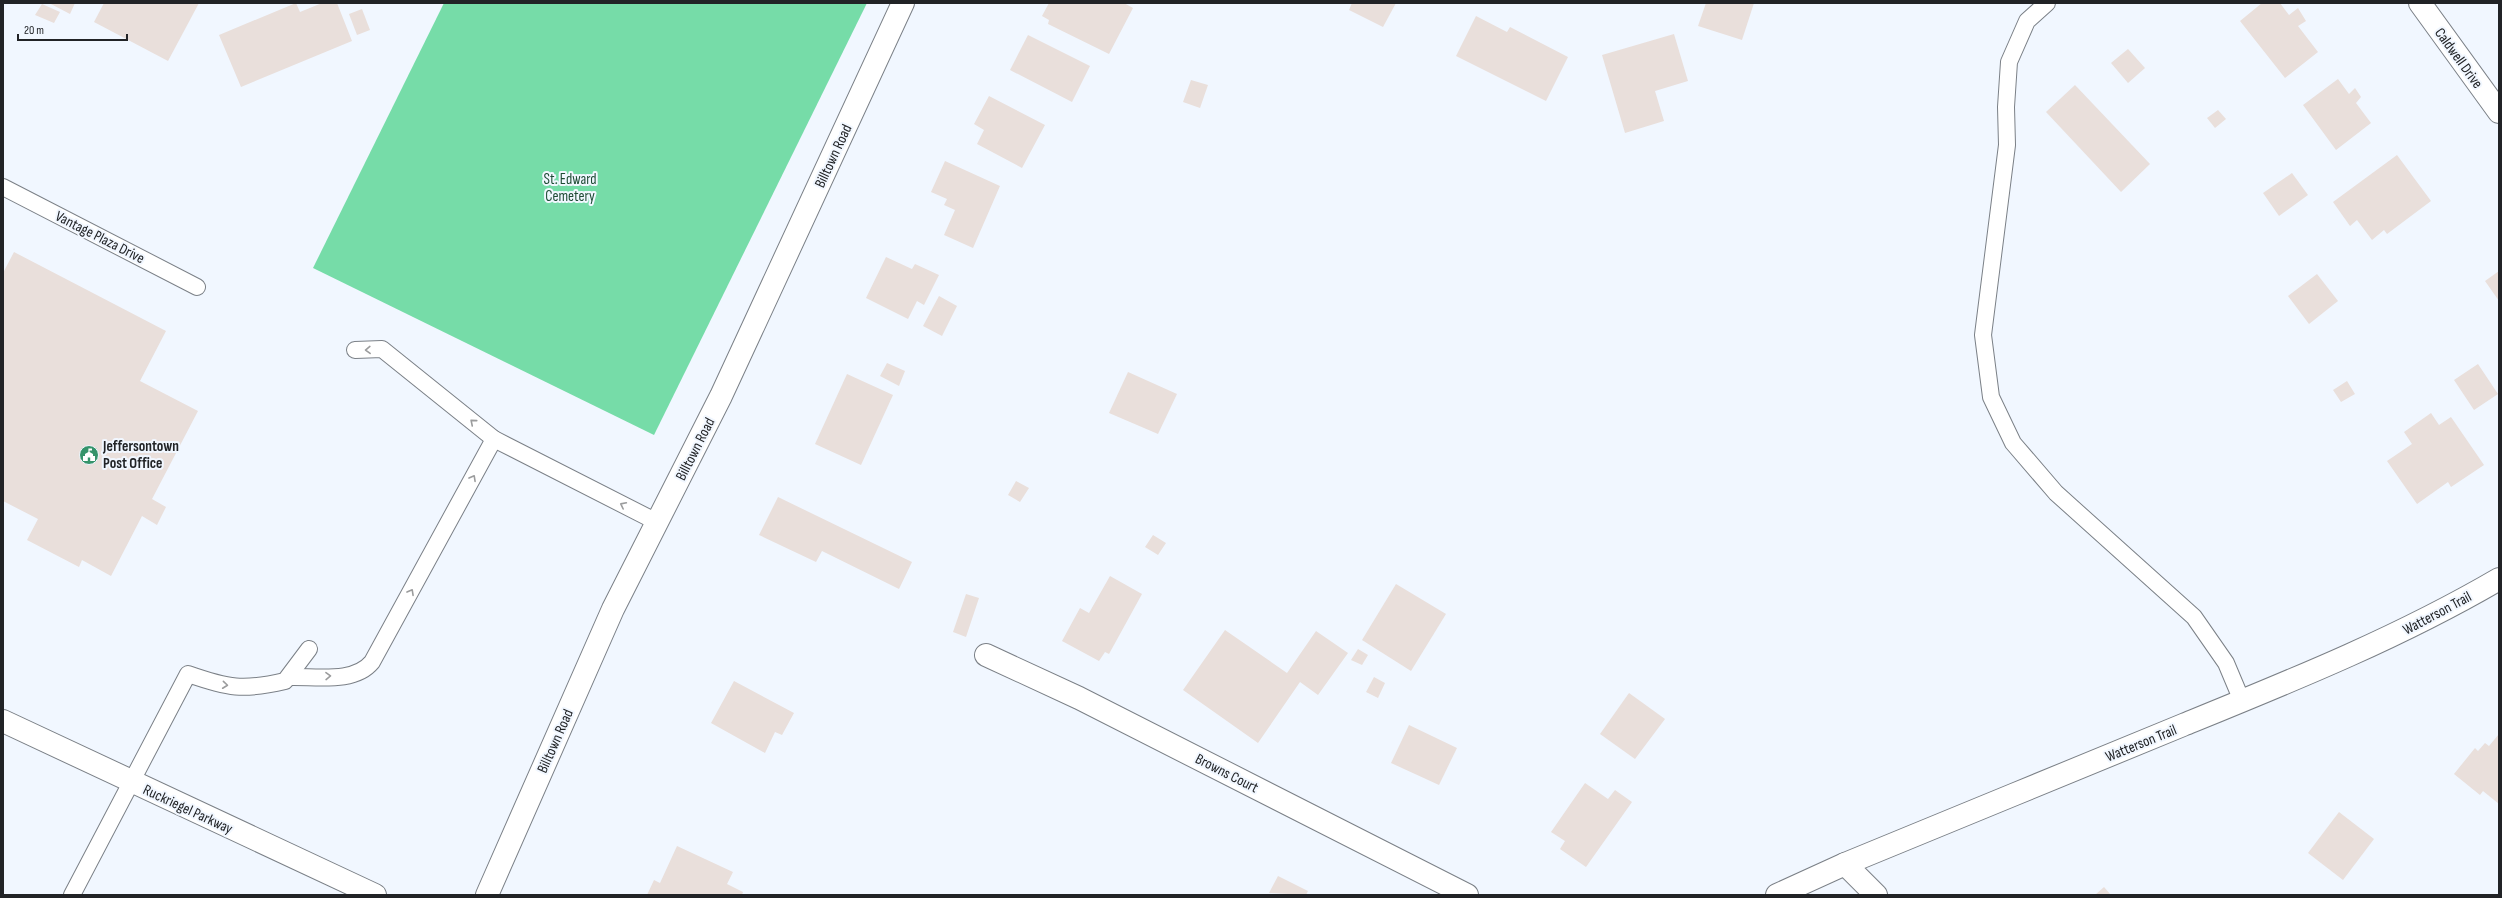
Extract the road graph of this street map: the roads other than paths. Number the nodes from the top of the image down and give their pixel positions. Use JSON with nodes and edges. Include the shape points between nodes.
{"nodes":[{"id":1,"x":903,"y":3,"type":"edge"},
{"id":2,"x":2047,"y":3,"type":"edge"},
{"id":3,"x":2420,"y":3,"type":"edge"},
{"id":4,"x":2499,"y":112,"type":"edge"},
{"id":5,"x":3,"y":187,"type":"edge"},
{"id":6,"x":197,"y":287,"type":"dead end"},
{"id":7,"x":355,"y":350,"type":"dead end"},
{"id":8,"x":494,"y":439,"type":"junction"},
{"id":9,"x":657,"y":522,"type":"junction"},
{"id":10,"x":2499,"y":579,"type":"edge"},
{"id":11,"x":309,"y":649,"type":"dead end"},
{"id":12,"x":986,"y":655,"type":"dead end"},
{"id":13,"x":289,"y":677,"type":"junction"},
{"id":14,"x":2242,"y":701,"type":"junction"},
{"id":15,"x":3,"y":720,"type":"edge"},
{"id":16,"x":131,"y":782,"type":"junction"},
{"id":17,"x":1845,"y":864,"type":"junction"},
{"id":18,"x":72,"y":895,"type":"edge"},
{"id":19,"x":375,"y":895,"type":"edge"},
{"id":20,"x":487,"y":895,"type":"edge"},
{"id":21,"x":1467,"y":895,"type":"edge"},
{"id":22,"x":1777,"y":895,"type":"edge"},
{"id":23,"x":1876,"y":895,"type":"edge"}],
"edges":[{"from":1,"to":9,"type":"main road","name":"Billtown Road","via":[[763,309]]},
{"from":2,"to":14,"type":"lane","via":[[2027,21],[2009,62],[2007,145],[1983,335],[1991,397],[2013,443],[2056,493],[2194,617],[2226,663]]},
{"from":3,"to":4,"type":"main road","name":"Caldwell Drive"},
{"from":5,"to":6,"type":"lane","name":"Vantage Plaza Drive"},
{"from":8,"to":7,"type":"lane","one_way":true,"via":[[382,349]]},
{"from":9,"to":8,"type":"lane","one_way":true},
{"from":13,"to":8,"type":"lane","one_way":true,"via":[[354,676],[365,671]]},
{"from":9,"to":20,"type":"main road","name":"Billtown Road","via":[[613,608]]},
{"from":10,"to":14,"type":"main road","name":"Watterson Trail","via":[[2392,636]]},
{"from":11,"to":13,"type":"lane"},
{"from":12,"to":21,"type":"main road","name":"Browns Court","via":[[1079,698]]},
{"from":16,"to":13,"type":"lane","one_way":true,"via":[[188,674],[219,685],[254,688],[286,681]]},
{"from":14,"to":17,"type":"main road","name":"Watterson Trail"},
{"from":15,"to":16,"type":"main road","name":"Ruckriegel Parkway"},
{"from":16,"to":18,"type":"lane"},
{"from":16,"to":19,"type":"main road","name":"Ruckriegel Parkway"},
{"from":17,"to":22,"type":"main road","name":"Watterson Trail"},
{"from":17,"to":23,"type":"main road"}]}
